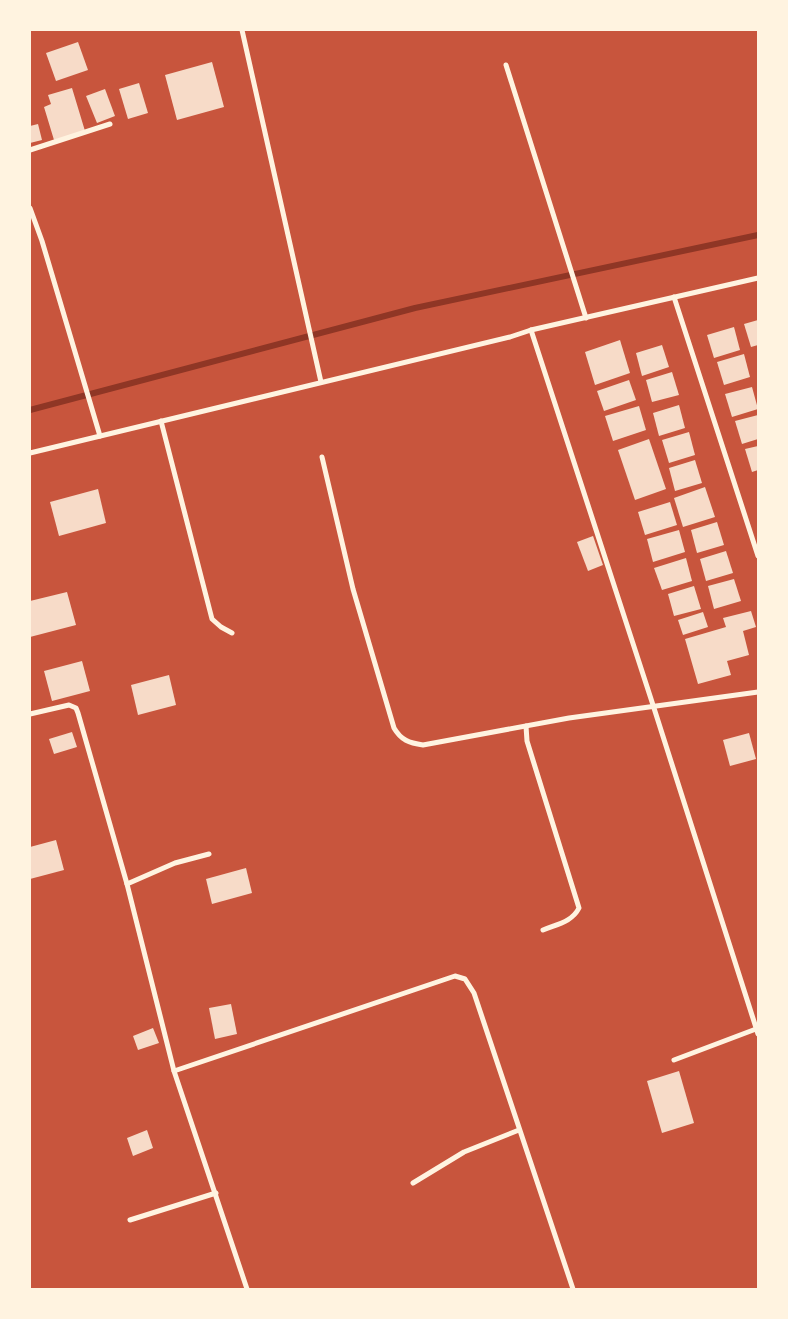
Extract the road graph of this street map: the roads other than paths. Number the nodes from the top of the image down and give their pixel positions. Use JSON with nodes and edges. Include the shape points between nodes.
{"nodes":[{"id":1,"x":242,"y":30,"type":"edge"},
{"id":2,"x":506,"y":65,"type":"dead end"},
{"id":3,"x":110,"y":124,"type":"dead end"},
{"id":4,"x":30,"y":150,"type":"edge"},
{"id":5,"x":30,"y":208,"type":"edge"},
{"id":6,"x":758,"y":278,"type":"edge"},
{"id":7,"x":674,"y":297,"type":"junction"},
{"id":8,"x":586,"y":318,"type":"junction"},
{"id":9,"x":531,"y":330,"type":"junction"},
{"id":10,"x":321,"y":382,"type":"junction"},
{"id":11,"x":161,"y":421,"type":"junction"},
{"id":12,"x":100,"y":436,"type":"junction"},
{"id":13,"x":30,"y":453,"type":"edge"},
{"id":14,"x":322,"y":457,"type":"dead end"},
{"id":15,"x":758,"y":556,"type":"edge"},
{"id":16,"x":232,"y":633,"type":"dead end"},
{"id":17,"x":758,"y":692,"type":"edge"},
{"id":18,"x":654,"y":705,"type":"junction"},
{"id":19,"x":30,"y":714,"type":"edge"},
{"id":20,"x":526,"y":726,"type":"junction"},
{"id":21,"x":210,"y":854,"type":"dead end"},
{"id":22,"x":127,"y":884,"type":"junction"},
{"id":23,"x":543,"y":930,"type":"dead end"},
{"id":24,"x":757,"y":1032,"type":"edge"},
{"id":25,"x":674,"y":1060,"type":"dead end"},
{"id":26,"x":174,"y":1071,"type":"junction"},
{"id":27,"x":519,"y":1130,"type":"junction"},
{"id":28,"x":413,"y":1182,"type":"dead end"},
{"id":29,"x":216,"y":1193,"type":"junction"},
{"id":30,"x":130,"y":1220,"type":"dead end"},
{"id":31,"x":247,"y":1289,"type":"edge"},
{"id":32,"x":573,"y":1289,"type":"edge"}],
"edges":[{"from":1,"to":10,"type":"street"},
{"from":2,"to":8,"type":"street"},
{"from":3,"to":4,"type":"street"},
{"from":5,"to":12,"type":"street"},
{"from":6,"to":7,"type":"street"},
{"from":7,"to":8,"type":"street"},
{"from":7,"to":15,"type":"street"},
{"from":8,"to":9,"type":"street"},
{"from":9,"to":10,"type":"street"},
{"from":9,"to":18,"type":"street"},
{"from":10,"to":11,"type":"street"},
{"from":11,"to":12,"type":"street"},
{"from":11,"to":16,"type":"street","via":[[212,619]]},
{"from":12,"to":13,"type":"street"},
{"from":14,"to":20,"type":"street","via":[[353,590],[394,728],[400,738],[423,746]]},
{"from":17,"to":18,"type":"street"},
{"from":18,"to":20,"type":"street"},
{"from":18,"to":24,"type":"street"},
{"from":19,"to":22,"type":"street","via":[[69,705],[76,708]]},
{"from":20,"to":23,"type":"street","via":[[527,741],[579,908],[570,920]]},
{"from":21,"to":22,"type":"street","via":[[175,863]]},
{"from":22,"to":26,"type":"street"},
{"from":24,"to":25,"type":"street"},
{"from":26,"to":27,"type":"street","via":[[455,976],[465,979],[474,993]]},
{"from":26,"to":29,"type":"street"},
{"from":27,"to":28,"type":"street","via":[[464,1152]]},
{"from":27,"to":32,"type":"street"},
{"from":29,"to":30,"type":"street"},
{"from":29,"to":31,"type":"street"}]}
